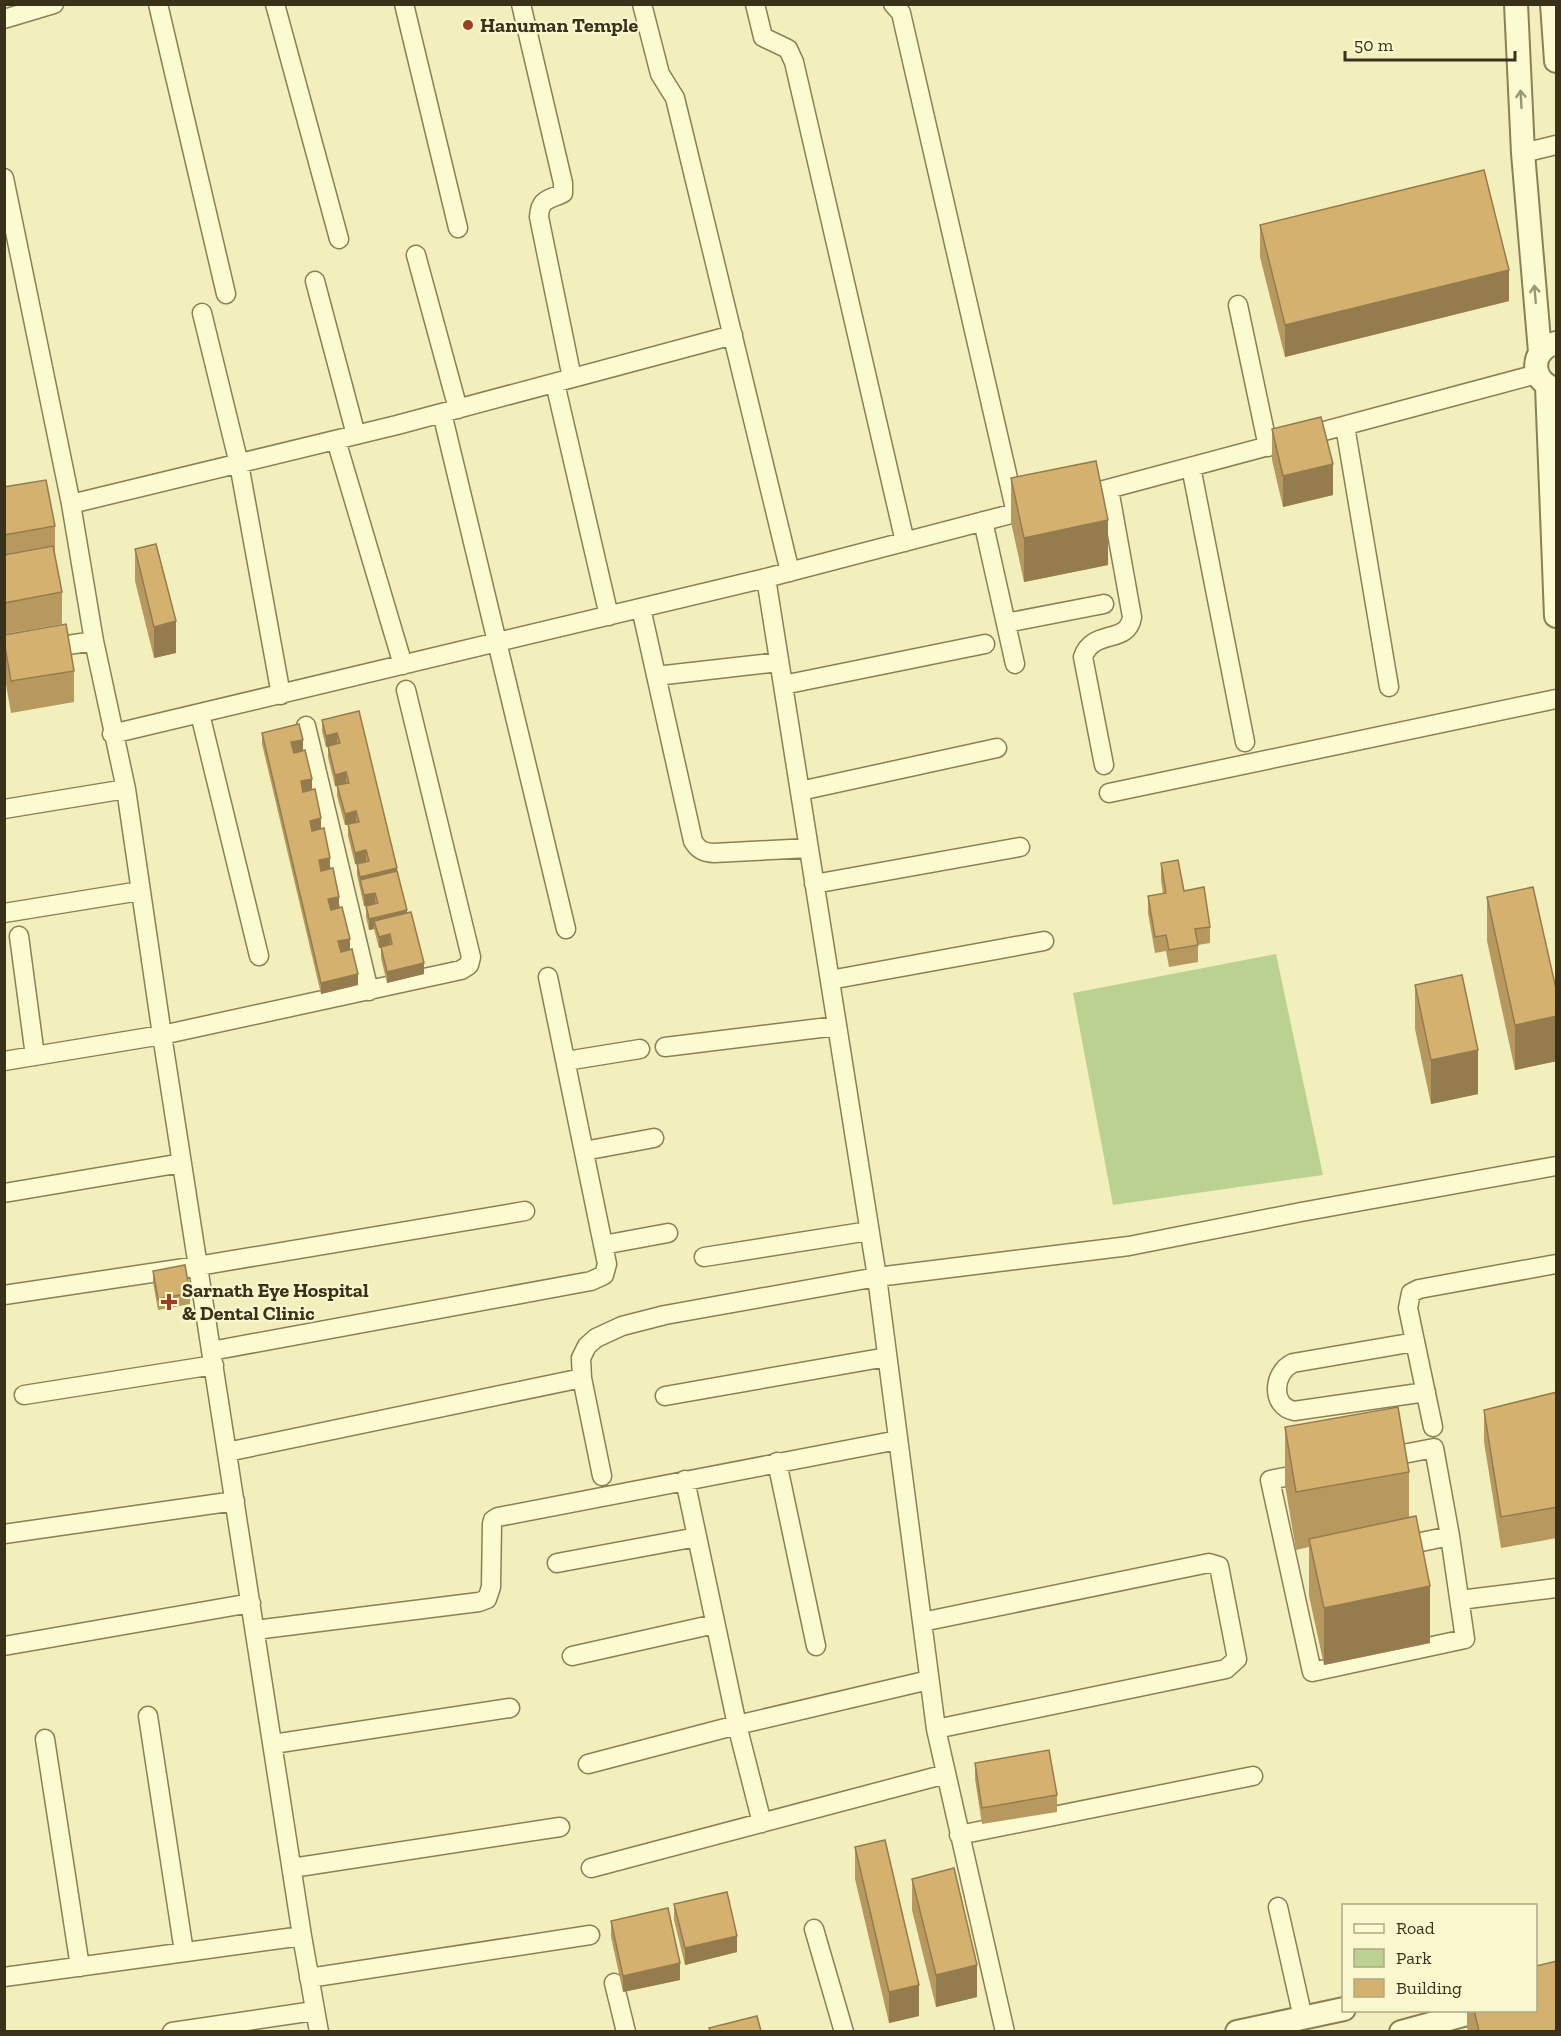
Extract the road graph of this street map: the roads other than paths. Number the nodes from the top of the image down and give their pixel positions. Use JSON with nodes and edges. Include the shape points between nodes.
{"nodes":[{"id":1,"x":54,"y":4,"type":"edge"},
{"id":2,"x":158,"y":4,"type":"edge"},
{"id":3,"x":276,"y":4,"type":"edge"},
{"id":4,"x":404,"y":4,"type":"edge"},
{"id":5,"x":521,"y":4,"type":"edge"},
{"id":6,"x":642,"y":4,"type":"edge"},
{"id":7,"x":755,"y":4,"type":"edge"},
{"id":8,"x":1516,"y":4,"type":"edge"},
{"id":9,"x":1552,"y":4,"type":"edge"},
{"id":10,"x":898,"y":5,"type":"edge"},
{"id":11,"x":4,"y":20,"type":"edge"},
{"id":12,"x":1557,"y":61,"type":"edge"},
{"id":13,"x":1557,"y":145,"type":"edge"},
{"id":14,"x":1523,"y":153,"type":"junction"},
{"id":15,"x":4,"y":178,"type":"edge"},
{"id":16,"x":458,"y":228,"type":"dead end"},
{"id":17,"x":339,"y":239,"type":"dead end"},
{"id":18,"x":417,"y":255,"type":"dead end"},
{"id":19,"x":315,"y":281,"type":"dead end"},
{"id":20,"x":226,"y":294,"type":"dead end"},
{"id":21,"x":1238,"y":305,"type":"dead end"},
{"id":22,"x":202,"y":313,"type":"dead end"},
{"id":23,"x":733,"y":335,"type":"junction"},
{"id":24,"x":1548,"y":369,"type":"edge"},
{"id":25,"x":563,"y":381,"type":"junction"},
{"id":26,"x":450,"y":411,"type":"junction"},
{"id":27,"x":1345,"y":426,"type":"junction"},
{"id":28,"x":356,"y":435,"type":"junction"},
{"id":29,"x":336,"y":440,"type":"junction"},
{"id":30,"x":1268,"y":447,"type":"junction"},
{"id":31,"x":239,"y":464,"type":"junction"},
{"id":32,"x":1191,"y":467,"type":"junction"},
{"id":33,"x":1109,"y":489,"type":"junction"},
{"id":34,"x":71,"y":504,"type":"junction"},
{"id":35,"x":1016,"y":513,"type":"junction"},
{"id":36,"x":983,"y":521,"type":"junction"},
{"id":37,"x":905,"y":542,"type":"junction"},
{"id":38,"x":790,"y":572,"type":"junction"},
{"id":39,"x":766,"y":578,"type":"junction"},
{"id":40,"x":1104,"y":604,"type":"dead end"},
{"id":41,"x":641,"y":608,"type":"junction"},
{"id":42,"x":609,"y":616,"type":"junction"},
{"id":43,"x":1557,"y":616,"type":"edge"},
{"id":44,"x":1006,"y":623,"type":"junction"},
{"id":45,"x":94,"y":641,"type":"junction"},
{"id":46,"x":498,"y":643,"type":"junction"},
{"id":47,"x":985,"y":644,"type":"dead end"},
{"id":48,"x":4,"y":655,"type":"edge"},
{"id":49,"x":779,"y":662,"type":"junction"},
{"id":50,"x":1015,"y":664,"type":"dead end"},
{"id":51,"x":403,"y":665,"type":"junction"},
{"id":52,"x":656,"y":676,"type":"junction"},
{"id":53,"x":783,"y":685,"type":"junction"},
{"id":54,"x":1389,"y":687,"type":"dead end"},
{"id":55,"x":406,"y":690,"type":"dead end"},
{"id":56,"x":281,"y":695,"type":"junction"},
{"id":57,"x":1557,"y":699,"type":"edge"},
{"id":58,"x":200,"y":714,"type":"junction"},
{"id":59,"x":306,"y":726,"type":"dead end"},
{"id":60,"x":112,"y":734,"type":"junction"},
{"id":61,"x":1245,"y":742,"type":"dead end"},
{"id":62,"x":997,"y":748,"type":"dead end"},
{"id":63,"x":1104,"y":765,"type":"dead end"},
{"id":64,"x":126,"y":789,"type":"junction"},
{"id":65,"x":800,"y":791,"type":"junction"},
{"id":66,"x":1109,"y":793,"type":"dead end"},
{"id":67,"x":4,"y":809,"type":"edge"},
{"id":68,"x":1020,"y":847,"type":"dead end"},
{"id":69,"x":809,"y":848,"type":"junction"},
{"id":70,"x":814,"y":884,"type":"junction"},
{"id":71,"x":140,"y":891,"type":"junction"},
{"id":72,"x":4,"y":913,"type":"edge"},
{"id":73,"x":566,"y":929,"type":"dead end"},
{"id":74,"x":19,"y":936,"type":"dead end"},
{"id":75,"x":1044,"y":940,"type":"dead end"},
{"id":76,"x":259,"y":956,"type":"dead end"},
{"id":77,"x":548,"y":977,"type":"dead end"},
{"id":78,"x":830,"y":980,"type":"junction"},
{"id":79,"x":369,"y":991,"type":"junction"},
{"id":80,"x":837,"y":1026,"type":"junction"},
{"id":81,"x":162,"y":1035,"type":"junction"},
{"id":82,"x":665,"y":1047,"type":"dead end"},
{"id":83,"x":640,"y":1049,"type":"dead end"},
{"id":84,"x":35,"y":1056,"type":"junction"},
{"id":85,"x":4,"y":1061,"type":"edge"},
{"id":86,"x":566,"y":1061,"type":"junction"},
{"id":87,"x":654,"y":1138,"type":"dead end"},
{"id":88,"x":584,"y":1151,"type":"junction"},
{"id":89,"x":182,"y":1163,"type":"junction"},
{"id":90,"x":1557,"y":1166,"type":"edge"},
{"id":91,"x":4,"y":1193,"type":"edge"},
{"id":92,"x":525,"y":1211,"type":"dead end"},
{"id":93,"x":869,"y":1231,"type":"junction"},
{"id":94,"x":668,"y":1233,"type":"dead end"},
{"id":95,"x":603,"y":1245,"type":"junction"},
{"id":96,"x":704,"y":1257,"type":"dead end"},
{"id":97,"x":1557,"y":1264,"type":"edge"},
{"id":98,"x":198,"y":1266,"type":"junction"},
{"id":99,"x":877,"y":1277,"type":"junction"},
{"id":100,"x":4,"y":1295,"type":"edge"},
{"id":101,"x":1415,"y":1341,"type":"junction"},
{"id":102,"x":887,"y":1357,"type":"junction"},
{"id":103,"x":212,"y":1358,"type":"junction"},
{"id":104,"x":582,"y":1378,"type":"junction"},
{"id":105,"x":1426,"y":1392,"type":"junction"},
{"id":106,"x":24,"y":1395,"type":"dead end"},
{"id":107,"x":665,"y":1396,"type":"dead end"},
{"id":108,"x":1433,"y":1427,"type":"dead end"},
{"id":109,"x":898,"y":1440,"type":"junction"},
{"id":110,"x":227,"y":1452,"type":"junction"},
{"id":111,"x":777,"y":1462,"type":"junction"},
{"id":112,"x":602,"y":1476,"type":"dead end"},
{"id":113,"x":685,"y":1480,"type":"junction"},
{"id":114,"x":235,"y":1501,"type":"junction"},
{"id":115,"x":4,"y":1534,"type":"edge"},
{"id":116,"x":1450,"y":1536,"type":"junction"},
{"id":117,"x":697,"y":1537,"type":"junction"},
{"id":118,"x":1382,"y":1550,"type":"edge"},
{"id":119,"x":557,"y":1563,"type":"dead end"},
{"id":120,"x":1557,"y":1588,"type":"edge"},
{"id":121,"x":1460,"y":1600,"type":"junction"},
{"id":122,"x":251,"y":1603,"type":"junction"},
{"id":123,"x":922,"y":1622,"type":"junction"},
{"id":124,"x":715,"y":1624,"type":"junction"},
{"id":125,"x":255,"y":1630,"type":"junction"},
{"id":126,"x":4,"y":1646,"type":"edge"},
{"id":127,"x":816,"y":1646,"type":"dead end"},
{"id":128,"x":572,"y":1656,"type":"dead end"},
{"id":129,"x":930,"y":1680,"type":"junction"},
{"id":130,"x":510,"y":1708,"type":"dead end"},
{"id":131,"x":148,"y":1716,"type":"dead end"},
{"id":132,"x":737,"y":1725,"type":"junction"},
{"id":133,"x":936,"y":1729,"type":"junction"},
{"id":134,"x":45,"y":1739,"type":"dead end"},
{"id":135,"x":273,"y":1744,"type":"junction"},
{"id":136,"x":588,"y":1764,"type":"dead end"},
{"id":137,"x":946,"y":1774,"type":"junction"},
{"id":138,"x":1253,"y":1776,"type":"dead end"},
{"id":139,"x":762,"y":1823,"type":"junction"},
{"id":140,"x":560,"y":1827,"type":"dead end"},
{"id":141,"x":959,"y":1835,"type":"junction"},
{"id":142,"x":292,"y":1868,"type":"junction"},
{"id":143,"x":591,"y":1868,"type":"dead end"},
{"id":144,"x":1278,"y":1907,"type":"dead end"},
{"id":145,"x":813,"y":1929,"type":"dead end"},
{"id":146,"x":590,"y":1935,"type":"dead end"},
{"id":147,"x":302,"y":1936,"type":"junction"},
{"id":148,"x":184,"y":1952,"type":"junction"},
{"id":149,"x":81,"y":1966,"type":"junction"},
{"id":150,"x":4,"y":1977,"type":"edge"},
{"id":151,"x":309,"y":1978,"type":"junction"},
{"id":152,"x":614,"y":1983,"type":"dead end"},
{"id":153,"x":1342,"y":2009,"type":"edge"},
{"id":154,"x":314,"y":2011,"type":"junction"},
{"id":155,"x":1476,"y":2012,"type":"edge"},
{"id":156,"x":1303,"y":2018,"type":"junction"},
{"id":157,"x":1426,"y":2029,"type":"edge"},
{"id":158,"x":172,"y":2031,"type":"edge"},
{"id":159,"x":319,"y":2031,"type":"edge"},
{"id":160,"x":627,"y":2031,"type":"edge"},
{"id":161,"x":844,"y":2031,"type":"edge"},
{"id":162,"x":1005,"y":2031,"type":"edge"},
{"id":163,"x":1237,"y":2031,"type":"edge"},
{"id":164,"x":1401,"y":2031,"type":"edge"}],
"edges":[{"from":1,"to":11,"type":"street"},
{"from":2,"to":20,"type":"street"},
{"from":3,"to":17,"type":"street"},
{"from":4,"to":16,"type":"street"},
{"from":5,"to":25,"type":"street","via":[[563,183],[563,193],[543,203],[539,217]]},
{"from":6,"to":23,"type":"street","via":[[660,74],[675,98]]},
{"from":7,"to":37,"type":"street","via":[[763,37],[788,49],[794,62]]},
{"from":14,"to":8,"type":"street","one_way":true},
{"from":9,"to":12,"type":"street"},
{"from":10,"to":35,"type":"street"},
{"from":13,"to":14,"type":"street"},
{"from":24,"to":14,"type":"street","one_way":true},
{"from":15,"to":34,"type":"street"},
{"from":18,"to":26,"type":"street"},
{"from":19,"to":28,"type":"street"},
{"from":21,"to":30,"type":"street"},
{"from":22,"to":31,"type":"street"},
{"from":23,"to":25,"type":"street"},
{"from":23,"to":38,"type":"street"},
{"from":24,"to":27,"type":"street"},
{"from":24,"to":43,"type":"street"},
{"from":25,"to":26,"type":"street"},
{"from":25,"to":42,"type":"street"},
{"from":26,"to":28,"type":"street"},
{"from":26,"to":46,"type":"street"},
{"from":27,"to":30,"type":"street"},
{"from":27,"to":54,"type":"street"},
{"from":28,"to":29,"type":"street"},
{"from":29,"to":31,"type":"street"},
{"from":29,"to":51,"type":"street"},
{"from":30,"to":32,"type":"street"},
{"from":31,"to":34,"type":"street"},
{"from":31,"to":56,"type":"street"},
{"from":32,"to":33,"type":"street"},
{"from":32,"to":61,"type":"street"},
{"from":33,"to":35,"type":"street"},
{"from":33,"to":63,"type":"street","via":[[1132,617],[1126,631],[1094,642],[1083,657]]},
{"from":34,"to":45,"type":"street"},
{"from":35,"to":36,"type":"street"},
{"from":36,"to":37,"type":"street"},
{"from":36,"to":44,"type":"street"},
{"from":37,"to":38,"type":"street"},
{"from":38,"to":39,"type":"street"},
{"from":39,"to":41,"type":"street"},
{"from":39,"to":49,"type":"street"},
{"from":40,"to":44,"type":"street"},
{"from":41,"to":42,"type":"street"},
{"from":41,"to":52,"type":"street"},
{"from":42,"to":46,"type":"street"},
{"from":44,"to":50,"type":"street"},
{"from":45,"to":48,"type":"street"},
{"from":45,"to":60,"type":"street"},
{"from":46,"to":51,"type":"street"},
{"from":46,"to":73,"type":"street"},
{"from":47,"to":53,"type":"street"},
{"from":49,"to":52,"type":"street"},
{"from":49,"to":53,"type":"street"},
{"from":51,"to":56,"type":"street"},
{"from":52,"to":69,"type":"street","via":[[697,848],[714,854]]},
{"from":53,"to":65,"type":"street"},
{"from":55,"to":79,"type":"street","via":[[471,957],[461,970]]},
{"from":56,"to":58,"type":"street"},
{"from":57,"to":66,"type":"street"},
{"from":58,"to":60,"type":"street"},
{"from":58,"to":76,"type":"street"},
{"from":59,"to":79,"type":"street"},
{"from":60,"to":64,"type":"street"},
{"from":62,"to":65,"type":"street"},
{"from":64,"to":67,"type":"street"},
{"from":64,"to":71,"type":"street"},
{"from":65,"to":69,"type":"street"},
{"from":68,"to":70,"type":"street"},
{"from":69,"to":70,"type":"street"},
{"from":70,"to":78,"type":"street"},
{"from":71,"to":72,"type":"street"},
{"from":71,"to":81,"type":"street"},
{"from":74,"to":84,"type":"street"},
{"from":75,"to":78,"type":"street"},
{"from":77,"to":86,"type":"street"},
{"from":78,"to":80,"type":"street"},
{"from":79,"to":81,"type":"street"},
{"from":80,"to":82,"type":"street"},
{"from":80,"to":93,"type":"street"},
{"from":81,"to":84,"type":"street"},
{"from":81,"to":89,"type":"street"},
{"from":83,"to":86,"type":"street"},
{"from":84,"to":85,"type":"street"},
{"from":86,"to":88,"type":"street"},
{"from":87,"to":88,"type":"street"},
{"from":88,"to":95,"type":"street"},
{"from":89,"to":91,"type":"street"},
{"from":89,"to":98,"type":"street"},
{"from":90,"to":99,"type":"street","via":[[1129,1246]]},
{"from":92,"to":98,"type":"street"},
{"from":93,"to":96,"type":"street"},
{"from":93,"to":99,"type":"street"},
{"from":94,"to":95,"type":"street"},
{"from":95,"to":103,"type":"street","via":[[607,1264],[604,1275],[591,1281]]},
{"from":97,"to":101,"type":"street","via":[[1419,1289],[1412,1293],[1408,1308]]},
{"from":98,"to":100,"type":"street"},
{"from":98,"to":103,"type":"street"},
{"from":99,"to":102,"type":"street"},
{"from":99,"to":104,"type":"street","via":[[622,1326],[587,1346],[581,1358]]},
{"from":101,"to":105,"type":"street"},
{"from":101,"to":105,"type":"street","via":[[1286,1366],[1277,1383],[1280,1404],[1294,1412]]},
{"from":102,"to":107,"type":"street"},
{"from":102,"to":109,"type":"street"},
{"from":103,"to":106,"type":"street"},
{"from":103,"to":110,"type":"street"},
{"from":104,"to":110,"type":"street"},
{"from":104,"to":112,"type":"street"},
{"from":105,"to":108,"type":"street"},
{"from":109,"to":111,"type":"street"},
{"from":109,"to":123,"type":"street"},
{"from":110,"to":114,"type":"street"},
{"from":111,"to":113,"type":"street"},
{"from":111,"to":127,"type":"street"},
{"from":113,"to":117,"type":"street"},
{"from":113,"to":125,"type":"street","via":[[498,1517],[493,1520],[490,1594],[479,1602]]},
{"from":114,"to":115,"type":"street"},
{"from":114,"to":122,"type":"street"},
{"from":116,"to":118,"type":"street"},
{"from":116,"to":121,"type":"street"},
{"from":116,"to":121,"type":"street","via":[[1434,1448],[1270,1480],[1295,1568],[1312,1672],[1465,1640]]},
{"from":117,"to":119,"type":"street"},
{"from":117,"to":124,"type":"street"},
{"from":120,"to":121,"type":"street"},
{"from":122,"to":125,"type":"street"},
{"from":122,"to":126,"type":"street"},
{"from":123,"to":129,"type":"street"},
{"from":123,"to":133,"type":"street","via":[[1209,1563],[1219,1566],[1237,1659],[1226,1669]]},
{"from":124,"to":128,"type":"street"},
{"from":124,"to":132,"type":"street"},
{"from":125,"to":135,"type":"street"},
{"from":129,"to":132,"type":"street"},
{"from":129,"to":133,"type":"street"},
{"from":130,"to":135,"type":"street"},
{"from":131,"to":148,"type":"street"},
{"from":132,"to":136,"type":"street"},
{"from":132,"to":139,"type":"street"},
{"from":133,"to":137,"type":"street"},
{"from":134,"to":149,"type":"street"},
{"from":135,"to":142,"type":"street"},
{"from":137,"to":139,"type":"street"},
{"from":137,"to":141,"type":"street"},
{"from":138,"to":141,"type":"street"},
{"from":139,"to":143,"type":"street"},
{"from":140,"to":142,"type":"street"},
{"from":141,"to":162,"type":"street"},
{"from":142,"to":147,"type":"street"},
{"from":144,"to":156,"type":"street"},
{"from":145,"to":161,"type":"street"},
{"from":146,"to":151,"type":"street"},
{"from":147,"to":148,"type":"street"},
{"from":147,"to":151,"type":"street"},
{"from":148,"to":149,"type":"street"},
{"from":149,"to":150,"type":"street"},
{"from":151,"to":154,"type":"street"},
{"from":152,"to":160,"type":"street"},
{"from":153,"to":156,"type":"street"},
{"from":154,"to":158,"type":"street"},
{"from":154,"to":159,"type":"street"},
{"from":155,"to":157,"type":"street"},
{"from":156,"to":163,"type":"street"},
{"from":157,"to":164,"type":"street"}]}
